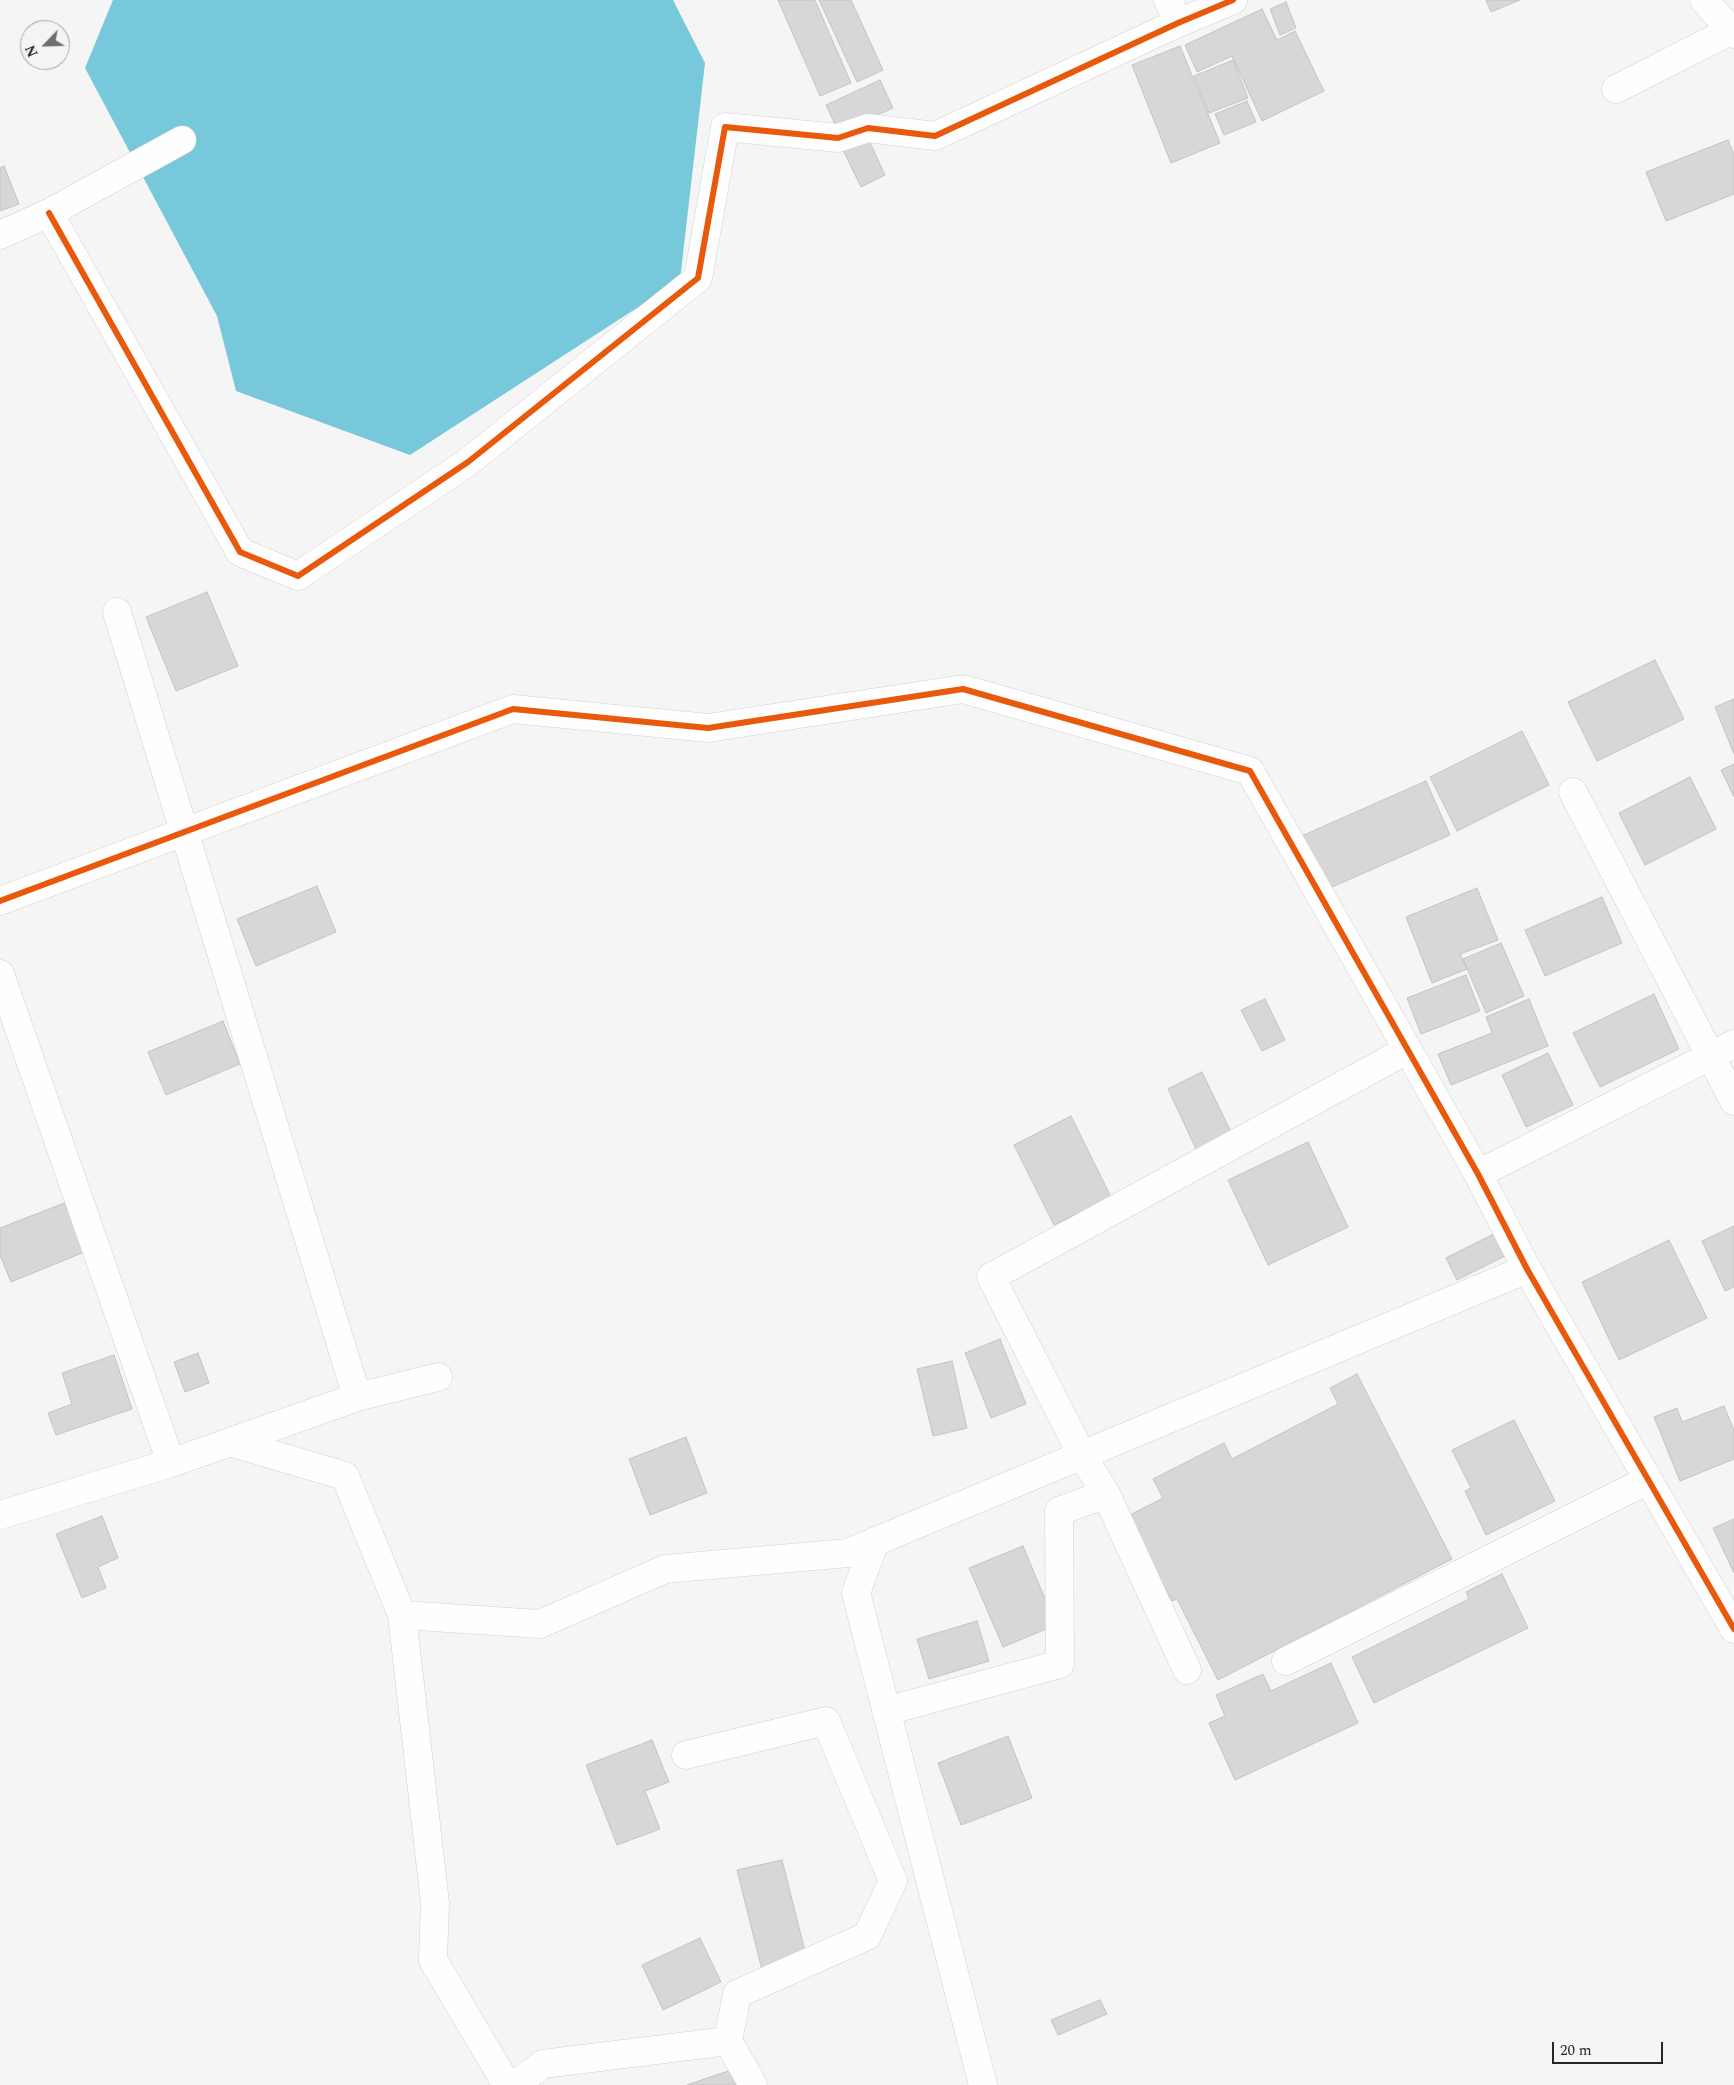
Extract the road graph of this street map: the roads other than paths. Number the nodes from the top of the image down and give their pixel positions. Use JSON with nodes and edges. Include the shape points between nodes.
{"nodes":[{"id":1,"x":1232,"y":0,"type":"edge"},
{"id":2,"x":1704,"y":0,"type":"edge"},
{"id":3,"x":1173,"y":12,"type":"edge"},
{"id":4,"x":1733,"y":31,"type":"edge"},
{"id":5,"x":1616,"y":89,"type":"dead end"},
{"id":6,"x":182,"y":140,"type":"dead end"},
{"id":7,"x":49,"y":213,"type":"junction"},
{"id":8,"x":0,"y":235,"type":"edge"},
{"id":9,"x":117,"y":612,"type":"dead end"},
{"id":10,"x":1573,"y":792,"type":"dead end"},
{"id":11,"x":184,"y":830,"type":"junction"},
{"id":12,"x":0,"y":901,"type":"edge"},
{"id":13,"x":0,"y":974,"type":"edge"},
{"id":14,"x":1734,"y":1044,"type":"edge"},
{"id":15,"x":1407,"y":1050,"type":"junction"},
{"id":16,"x":1710,"y":1056,"type":"junction"},
{"id":17,"x":1734,"y":1101,"type":"edge"},
{"id":18,"x":1478,"y":1174,"type":"junction"},
{"id":19,"x":1527,"y":1269,"type":"junction"},
{"id":20,"x":438,"y":1378,"type":"dead end"},
{"id":21,"x":358,"y":1397,"type":"junction"},
{"id":22,"x":230,"y":1442,"type":"junction"},
{"id":23,"x":1082,"y":1455,"type":"junction"},
{"id":24,"x":171,"y":1463,"type":"junction"},
{"id":25,"x":1648,"y":1480,"type":"junction"},
{"id":26,"x":1106,"y":1494,"type":"junction"},
{"id":27,"x":0,"y":1514,"type":"edge"},
{"id":28,"x":875,"y":1541,"type":"junction"},
{"id":29,"x":402,"y":1614,"type":"junction"},
{"id":30,"x":1734,"y":1630,"type":"edge"},
{"id":31,"x":1286,"y":1661,"type":"dead end"},
{"id":32,"x":1187,"y":1670,"type":"dead end"},
{"id":33,"x":886,"y":1710,"type":"junction"},
{"id":34,"x":686,"y":1755,"type":"dead end"},
{"id":35,"x":728,"y":2041,"type":"junction"},
{"id":36,"x":507,"y":2085,"type":"edge"},
{"id":37,"x":515,"y":2085,"type":"edge"},
{"id":38,"x":753,"y":2085,"type":"edge"},
{"id":39,"x":983,"y":2085,"type":"edge"}],
"edges":[{"from":1,"to":3,"type":"street"},
{"from":2,"to":4,"type":"street"},
{"from":3,"to":7,"type":"street","via":[[935,136],[868,128],[838,138],[725,127],[698,278],[468,462],[298,576],[240,552]]},
{"from":4,"to":5,"type":"street"},
{"from":6,"to":7,"type":"street"},
{"from":7,"to":8,"type":"street"},
{"from":9,"to":11,"type":"street"},
{"from":10,"to":16,"type":"street"},
{"from":11,"to":12,"type":"street"},
{"from":11,"to":15,"type":"street","via":[[513,709],[708,728],[963,689],[1250,771]]},
{"from":11,"to":21,"type":"street"},
{"from":13,"to":24,"type":"street"},
{"from":14,"to":16,"type":"street"},
{"from":15,"to":18,"type":"street"},
{"from":15,"to":23,"type":"street","via":[[992,1276]]},
{"from":16,"to":17,"type":"street"},
{"from":16,"to":18,"type":"street"},
{"from":18,"to":19,"type":"street"},
{"from":19,"to":23,"type":"street"},
{"from":19,"to":25,"type":"street"},
{"from":20,"to":21,"type":"street"},
{"from":21,"to":22,"type":"street"},
{"from":22,"to":24,"type":"street"},
{"from":22,"to":29,"type":"street","via":[[345,1476]]},
{"from":23,"to":26,"type":"street"},
{"from":23,"to":28,"type":"street"},
{"from":24,"to":27,"type":"street"},
{"from":25,"to":30,"type":"street"},
{"from":25,"to":31,"type":"street"},
{"from":26,"to":32,"type":"street"},
{"from":26,"to":33,"type":"street","via":[[1059,1511],[1060,1664]]},
{"from":28,"to":29,"type":"street","via":[[848,1553],[665,1569],[540,1624]]},
{"from":28,"to":33,"type":"street","via":[[856,1593]]},
{"from":29,"to":36,"type":"street","via":[[435,1903],[433,1960]]},
{"from":33,"to":39,"type":"street"},
{"from":34,"to":35,"type":"street","via":[[826,1722],[893,1881],[867,1936],[737,1994]]},
{"from":35,"to":37,"type":"street","via":[[543,2064]]},
{"from":35,"to":38,"type":"street"}]}
